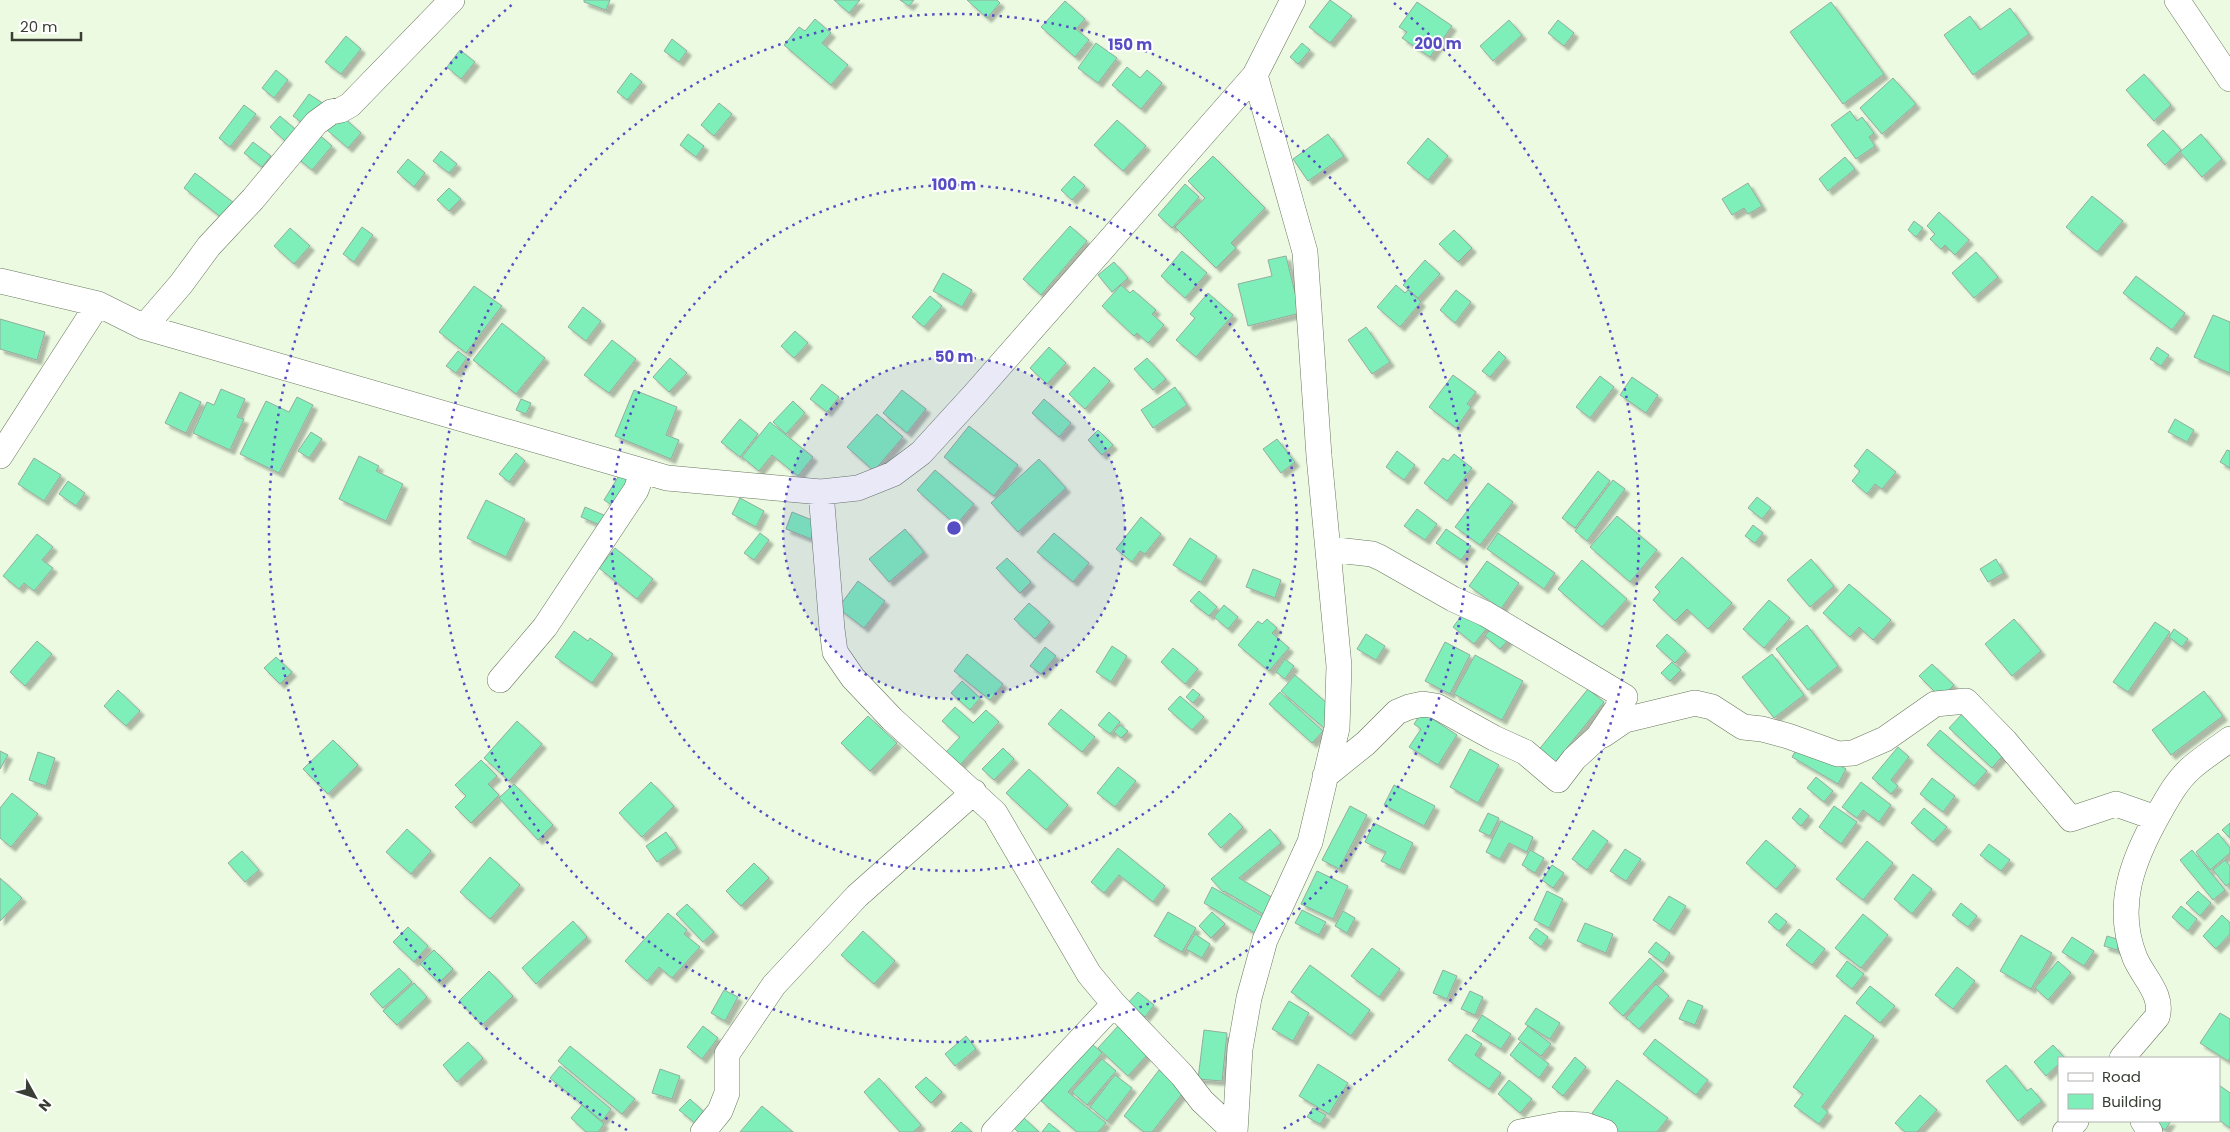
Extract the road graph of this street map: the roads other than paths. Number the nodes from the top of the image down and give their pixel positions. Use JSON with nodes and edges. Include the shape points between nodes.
{"nodes":[{"id":1,"x":452,"y":0,"type":"edge"},
{"id":2,"x":1293,"y":0,"type":"edge"},
{"id":3,"x":2177,"y":0,"type":"edge"},
{"id":4,"x":1255,"y":75,"type":"junction"},
{"id":5,"x":2230,"y":79,"type":"edge"},
{"id":6,"x":0,"y":281,"type":"edge"},
{"id":7,"x":98,"y":304,"type":"junction"},
{"id":8,"x":144,"y":327,"type":"junction"},
{"id":9,"x":0,"y":456,"type":"edge"},
{"id":10,"x":643,"y":471,"type":"junction"},
{"id":11,"x":821,"y":492,"type":"junction"},
{"id":12,"x":1328,"y":549,"type":"junction"},
{"id":13,"x":500,"y":680,"type":"dead end"},
{"id":14,"x":1598,"y":737,"type":"junction"},
{"id":15,"x":2230,"y":739,"type":"edge"},
{"id":16,"x":1325,"y":776,"type":"junction"},
{"id":17,"x":974,"y":792,"type":"junction"},
{"id":18,"x":2156,"y":818,"type":"junction"},
{"id":19,"x":1114,"y":1004,"type":"junction"},
{"id":20,"x":2123,"y":1057,"type":"edge"},
{"id":21,"x":2075,"y":1122,"type":"edge"},
{"id":22,"x":703,"y":1132,"type":"edge"},
{"id":23,"x":994,"y":1132,"type":"edge"},
{"id":24,"x":1520,"y":1132,"type":"edge"},
{"id":25,"x":1605,"y":1132,"type":"edge"},
{"id":26,"x":2065,"y":1132,"type":"edge"}],
"edges":[{"from":1,"to":8,"type":"street","via":[[363,94],[350,105],[331,112],[316,123],[209,246]]},
{"from":2,"to":4,"type":"street"},
{"from":3,"to":5,"type":"street"},
{"from":4,"to":11,"type":"street","via":[[921,452],[893,474],[858,488]]},
{"from":4,"to":12,"type":"street","via":[[1305,252]]},
{"from":6,"to":7,"type":"street"},
{"from":7,"to":8,"type":"street"},
{"from":7,"to":9,"type":"street"},
{"from":8,"to":10,"type":"street"},
{"from":10,"to":11,"type":"street","via":[[667,478]]},
{"from":10,"to":13,"type":"street","via":[[636,490],[545,627]]},
{"from":11,"to":17,"type":"street","via":[[835,652],[853,678],[892,719]]},
{"from":12,"to":14,"type":"street","via":[[1381,558],[1486,614],[1625,697]]},
{"from":12,"to":16,"type":"street","via":[[1339,666],[1337,728]]},
{"from":14,"to":16,"type":"street","via":[[1574,759],[1558,780],[1525,752],[1436,706],[1424,704],[1397,712],[1366,743]]},
{"from":14,"to":18,"type":"street","via":[[1625,720],[1695,703],[1712,707],[1743,727],[1770,731],[1843,755],[1885,739],[1935,704],[1966,701],[2005,741],[2071,819],[2116,804]]},
{"from":15,"to":18,"type":"street","via":[[2190,769],[2173,789]]},
{"from":16,"to":19,"type":"street","via":[[1310,842],[1265,940],[1249,998],[1240,1049],[1235,1132],[1202,1101],[1182,1075]]},
{"from":17,"to":19,"type":"street","via":[[1005,826],[1089,974]]},
{"from":17,"to":22,"type":"street","via":[[857,896],[774,984],[728,1054],[727,1093],[720,1111]]},
{"from":18,"to":20,"type":"street","via":[[2130,875],[2126,908],[2129,940],[2158,1001],[2159,1012]]},
{"from":19,"to":23,"type":"street"},
{"from":21,"to":26,"type":"street"},
{"from":24,"to":25,"type":"street","via":[[1562,1124],[1585,1125]]}]}
